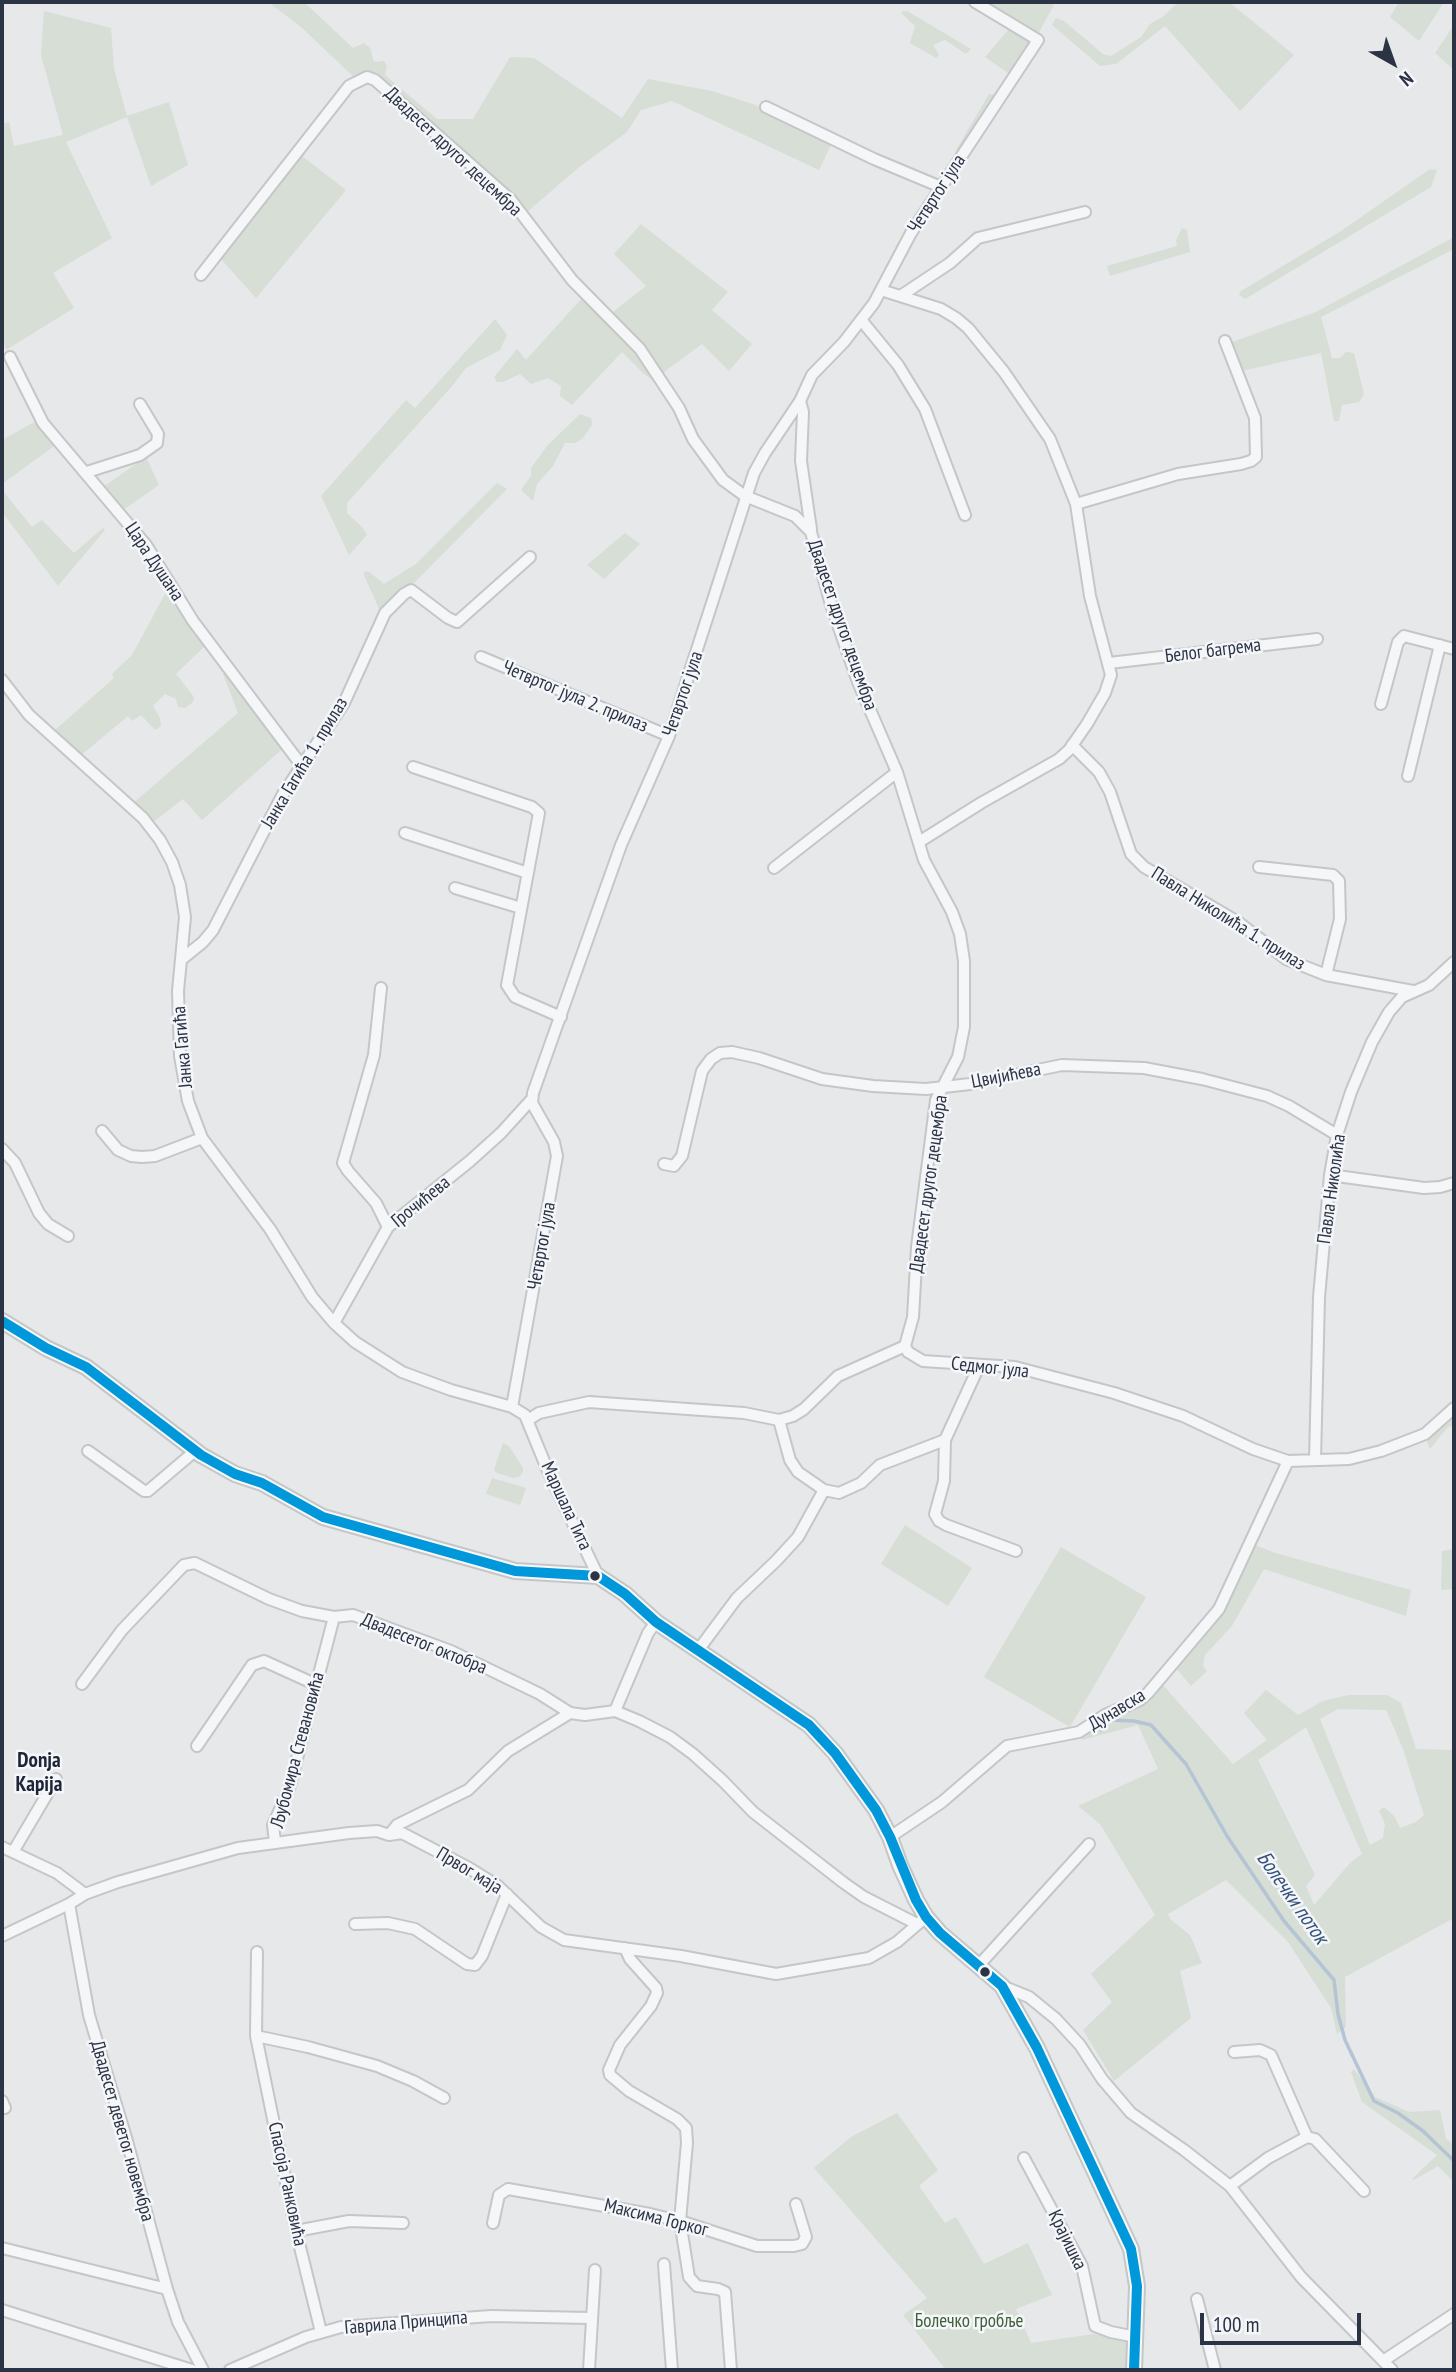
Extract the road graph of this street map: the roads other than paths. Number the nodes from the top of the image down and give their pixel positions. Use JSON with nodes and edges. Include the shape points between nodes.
{"nodes":[{"id":1,"x":975,"y":2,"type":"edge"},
{"id":2,"x":766,"y":107,"type":"dead end"},
{"id":3,"x":941,"y":187,"type":"junction"},
{"id":4,"x":1085,"y":212,"type":"dead end"},
{"id":5,"x":201,"y":275,"type":"dead end"},
{"id":6,"x":881,"y":290,"type":"junction"},
{"id":7,"x":902,"y":295,"type":"junction"},
{"id":8,"x":862,"y":321,"type":"junction"},
{"id":9,"x":1224,"y":341,"type":"dead end"},
{"id":10,"x":10,"y":356,"type":"dead end"},
{"id":11,"x":800,"y":401,"type":"junction"},
{"id":12,"x":140,"y":404,"type":"dead end"},
{"id":13,"x":87,"y":472,"type":"junction"},
{"id":14,"x":746,"y":496,"type":"junction"},
{"id":15,"x":1076,"y":503,"type":"junction"},
{"id":16,"x":965,"y":515,"type":"dead end"},
{"id":17,"x":811,"y":532,"type":"junction"},
{"id":18,"x":530,"y":557,"type":"dead end"},
{"id":19,"x":1317,"y":639,"type":"dead end"},
{"id":20,"x":1440,"y":645,"type":"junction"},
{"id":21,"x":1454,"y":649,"type":"edge"},
{"id":22,"x":481,"y":657,"type":"dead end"},
{"id":23,"x":1109,"y":663,"type":"junction"},
{"id":24,"x":2,"y":680,"type":"edge"},
{"id":25,"x":1381,"y":704,"type":"dead end"},
{"id":26,"x":669,"y":736,"type":"junction"},
{"id":27,"x":1072,"y":745,"type":"junction"},
{"id":28,"x":302,"y":766,"type":"junction"},
{"id":29,"x":413,"y":767,"type":"dead end"},
{"id":30,"x":897,"y":772,"type":"junction"},
{"id":31,"x":1408,"y":776,"type":"dead end"},
{"id":32,"x":405,"y":833,"type":"dead end"},
{"id":33,"x":919,"y":842,"type":"junction"},
{"id":34,"x":774,"y":867,"type":"dead end"},
{"id":35,"x":1259,"y":867,"type":"dead end"},
{"id":36,"x":528,"y":873,"type":"junction"},
{"id":37,"x":455,"y":888,"type":"dead end"},
{"id":38,"x":522,"y":908,"type":"junction"},
{"id":39,"x":182,"y":959,"type":"junction"},
{"id":40,"x":1454,"y":962,"type":"edge"},
{"id":41,"x":1326,"y":975,"type":"junction"},
{"id":42,"x":381,"y":988,"type":"dead end"},
{"id":43,"x":1413,"y":991,"type":"junction"},
{"id":44,"x":561,"y":1017,"type":"junction"},
{"id":45,"x":941,"y":1088,"type":"junction"},
{"id":46,"x":531,"y":1100,"type":"junction"},
{"id":47,"x":102,"y":1132,"type":"dead end"},
{"id":48,"x":1337,"y":1135,"type":"junction"},
{"id":49,"x":202,"y":1138,"type":"junction"},
{"id":50,"x":2,"y":1149,"type":"edge"},
{"id":51,"x":664,"y":1164,"type":"dead end"},
{"id":52,"x":1330,"y":1175,"type":"junction"},
{"id":53,"x":1454,"y":1183,"type":"edge"},
{"id":54,"x":388,"y":1227,"type":"junction"},
{"id":55,"x":68,"y":1236,"type":"dead end"},
{"id":56,"x":2,"y":1321,"type":"edge"},
{"id":57,"x":334,"y":1323,"type":"junction"},
{"id":58,"x":905,"y":1346,"type":"junction"},
{"id":59,"x":979,"y":1366,"type":"junction"},
{"id":60,"x":512,"y":1407,"type":"junction"},
{"id":61,"x":1454,"y":1408,"type":"edge"},
{"id":62,"x":528,"y":1420,"type":"junction"},
{"id":63,"x":779,"y":1420,"type":"junction"},
{"id":64,"x":946,"y":1440,"type":"junction"},
{"id":65,"x":88,"y":1451,"type":"dead end"},
{"id":66,"x":195,"y":1451,"type":"junction"},
{"id":67,"x":1315,"y":1460,"type":"junction"},
{"id":68,"x":1288,"y":1461,"type":"junction"},
{"id":69,"x":824,"y":1490,"type":"junction"},
{"id":70,"x":1016,"y":1551,"type":"dead end"},
{"id":71,"x":598,"y":1576,"type":"junction"},
{"id":72,"x":334,"y":1617,"type":"junction"},
{"id":73,"x":656,"y":1622,"type":"junction"},
{"id":74,"x":699,"y":1649,"type":"junction"},
{"id":75,"x":82,"y":1684,"type":"dead end"},
{"id":76,"x":317,"y":1685,"type":"junction"},
{"id":77,"x":615,"y":1711,"type":"junction"},
{"id":78,"x":570,"y":1713,"type":"junction"},
{"id":79,"x":197,"y":1746,"type":"dead end"},
{"id":80,"x":56,"y":1779,"type":"dead end"},
{"id":81,"x":389,"y":1835,"type":"junction"},
{"id":82,"x":890,"y":1836,"type":"junction"},
{"id":83,"x":275,"y":1842,"type":"junction"},
{"id":84,"x":1089,"y":1844,"type":"dead end"},
{"id":85,"x":2,"y":1847,"type":"edge"},
{"id":86,"x":13,"y":1852,"type":"junction"},
{"id":87,"x":85,"y":1894,"type":"junction"},
{"id":88,"x":508,"y":1894,"type":"junction"},
{"id":89,"x":69,"y":1904,"type":"junction"},
{"id":90,"x":921,"y":1920,"type":"junction"},
{"id":91,"x":355,"y":1924,"type":"dead end"},
{"id":92,"x":2,"y":1936,"type":"edge"},
{"id":93,"x":625,"y":1948,"type":"junction"},
{"id":94,"x":257,"y":1952,"type":"dead end"},
{"id":95,"x":980,"y":1964,"type":"junction"},
{"id":96,"x":1002,"y":1986,"type":"junction"},
{"id":97,"x":256,"y":2036,"type":"junction"},
{"id":98,"x":1234,"y":2052,"type":"dead end"},
{"id":99,"x":444,"y":2098,"type":"dead end"},
{"id":100,"x":1307,"y":2137,"type":"junction"},
{"id":101,"x":1024,"y":2158,"type":"dead end"},
{"id":102,"x":1230,"y":2186,"type":"junction"},
{"id":103,"x":1364,"y":2191,"type":"dead end"},
{"id":104,"x":796,"y":2204,"type":"dead end"},
{"id":105,"x":680,"y":2221,"type":"junction"},
{"id":106,"x":403,"y":2223,"type":"dead end"},
{"id":107,"x":493,"y":2223,"type":"dead end"},
{"id":108,"x":296,"y":2231,"type":"junction"},
{"id":109,"x":2,"y":2248,"type":"edge"},
{"id":110,"x":664,"y":2264,"type":"dead end"},
{"id":111,"x":595,"y":2270,"type":"dead end"},
{"id":112,"x":167,"y":2289,"type":"junction"},
{"id":113,"x":1197,"y":2299,"type":"dead end"},
{"id":114,"x":2,"y":2310,"type":"edge"},
{"id":115,"x":1454,"y":2314,"type":"edge"},
{"id":116,"x":590,"y":2318,"type":"junction"},
{"id":117,"x":321,"y":2332,"type":"junction"},
{"id":118,"x":1136,"y":2337,"type":"junction"},
{"id":119,"x":1383,"y":2361,"type":"junction"},
{"id":120,"x":199,"y":2370,"type":"edge"},
{"id":121,"x":230,"y":2370,"type":"edge"},
{"id":122,"x":589,"y":2370,"type":"edge"},
{"id":123,"x":672,"y":2370,"type":"edge"},
{"id":124,"x":731,"y":2370,"type":"edge"},
{"id":125,"x":1134,"y":2370,"type":"edge"},
{"id":126,"x":1215,"y":2370,"type":"edge"},
{"id":127,"x":1392,"y":2370,"type":"edge"}],
"edges":[{"from":1,"to":3,"type":"street","name":"Четвртог јула","via":[[1038,40]]},
{"from":2,"to":3,"type":"street"},
{"from":3,"to":6,"type":"street","name":"Четвртог јула"},
{"from":4,"to":7,"type":"street","via":[[978,238]]},
{"from":5,"to":14,"type":"street","name":"Двадесет другог децембра","via":[[349,86],[367,77],[376,80],[511,200],[572,280],[640,349],[712,467]]},
{"from":6,"to":7,"type":"street"},
{"from":6,"to":8,"type":"street","name":"Четвртог јула"},
{"from":7,"to":15,"type":"street","via":[[956,318],[984,345],[1050,439]]},
{"from":8,"to":11,"type":"street","name":"Четвртог јула","via":[[812,375]]},
{"from":8,"to":16,"type":"street","via":[[919,399]]},
{"from":9,"to":15,"type":"street","via":[[1255,418],[1256,457]]},
{"from":10,"to":13,"type":"street","name":"Цара Душана","via":[[44,423]]},
{"from":11,"to":14,"type":"street","name":"Четвртог јула","via":[[765,453]]},
{"from":11,"to":17,"type":"street","via":[[801,461]]},
{"from":12,"to":13,"type":"street","via":[[158,434],[157,443],[140,455]]},
{"from":13,"to":28,"type":"street","name":"Цара Душана","via":[[146,545],[193,621]]},
{"from":14,"to":17,"type":"street","name":"Двадесет другог децембра","via":[[795,516]]},
{"from":14,"to":26,"type":"street","name":"Четвртог јула"},
{"from":15,"to":23,"type":"street","via":[[1090,596]]},
{"from":17,"to":30,"type":"street","name":"Двадесет другог децембра","via":[[858,682]]},
{"from":18,"to":28,"type":"street","name":"Јанка Гагића 1. прилаз","via":[[457,622],[414,591],[404,594],[385,613],[344,703]]},
{"from":19,"to":23,"type":"street","name":"Белог багрема"},
{"from":20,"to":21,"type":"street"},
{"from":20,"to":25,"type":"street","via":[[1409,636],[1400,639]]},
{"from":20,"to":31,"type":"street"},
{"from":22,"to":26,"type":"street","name":"Четвртог јула 2. прилаз"},
{"from":23,"to":27,"type":"street","via":[[1110,684]]},
{"from":24,"to":39,"type":"street","name":"Јанка Гагића","via":[[29,715],[120,795],[160,840],[183,901]]},
{"from":26,"to":44,"type":"street","name":"Четвртог јула","via":[[621,845]]},
{"from":27,"to":33,"type":"street","via":[[1059,758]]},
{"from":27,"to":41,"type":"street","name":"Павла Николића 1. прилаз","via":[[1106,783],[1131,853],[1139,863],[1238,922],[1286,959]]},
{"from":28,"to":39,"type":"street","name":"Јанка Гагића 1. прилаз","via":[[268,820],[213,930]]},
{"from":29,"to":36,"type":"street","via":[[536,809]]},
{"from":30,"to":33,"type":"street","name":"Двадесет другог децембра"},
{"from":30,"to":34,"type":"street"},
{"from":32,"to":36,"type":"street"},
{"from":33,"to":45,"type":"street","name":"Двадесет другог децембра","via":[[952,912],[964,961],[961,1045]]},
{"from":35,"to":41,"type":"street","via":[[1333,874],[1339,881],[1340,919]]},
{"from":36,"to":38,"type":"street"},
{"from":37,"to":38,"type":"street"},
{"from":38,"to":44,"type":"street","via":[[507,985],[515,997]]},
{"from":39,"to":49,"type":"street","name":"Јанка Гагића","via":[[180,1056],[188,1101]]},
{"from":40,"to":43,"type":"street","name":"Павла Николића","via":[[1429,985]]},
{"from":41,"to":43,"type":"street","name":"Павла Николића 1. прилаз"},
{"from":42,"to":54,"type":"street","via":[[373,1055],[343,1163],[376,1203]]},
{"from":43,"to":48,"type":"street","name":"Павла Николића","via":[[1397,1002],[1377,1031]]},
{"from":44,"to":46,"type":"street","name":"Четвртог јула"},
{"from":45,"to":48,"type":"street","name":"Цвијићева","via":[[1062,1065],[1144,1068],[1267,1096]]},
{"from":45,"to":51,"type":"street","name":"Цвијићева","via":[[822,1079],[759,1058],[720,1053],[702,1071],[679,1163]]},
{"from":45,"to":58,"type":"street","name":"Двадесет другог децембра","via":[[917,1247],[913,1317]]},
{"from":46,"to":54,"type":"street","name":"Грочићева","via":[[470,1161]]},
{"from":46,"to":60,"type":"street","name":"Четвртог јула","via":[[558,1156]]},
{"from":47,"to":49,"type":"street","via":[[118,1150],[142,1157]]},
{"from":48,"to":52,"type":"street","name":"Павла Николића"},
{"from":49,"to":57,"type":"street","name":"Јанка Гагића"},
{"from":50,"to":55,"type":"street","via":[[15,1163],[39,1213]]},
{"from":52,"to":53,"type":"street","via":[[1424,1188]]},
{"from":52,"to":67,"type":"street","name":"Павла Николића","via":[[1319,1297]]},
{"from":54,"to":57,"type":"street","name":"Грочићева"},
{"from":56,"to":66,"type":"street","via":[[93,1372]]},
{"from":57,"to":60,"type":"street","name":"Јанка Гагића","via":[[402,1372]]},
{"from":58,"to":59,"type":"street","name":"Седмог јула","via":[[923,1361]]},
{"from":58,"to":63,"type":"street","via":[[838,1376],[804,1409]]},
{"from":59,"to":64,"type":"street"},
{"from":59,"to":68,"type":"street","name":"Седмог јула","via":[[1015,1367],[1114,1393],[1183,1416],[1244,1446]]},
{"from":60,"to":62,"type":"street","name":"Маршала Тита"},
{"from":61,"to":67,"type":"street","name":"Седмог јула","via":[[1424,1434],[1404,1444],[1349,1459]]},
{"from":62,"to":63,"type":"street","via":[[539,1413],[589,1402],[744,1413]]},
{"from":62,"to":71,"type":"street","name":"Маршала Тита"},
{"from":63,"to":69,"type":"street","via":[[794,1466]]},
{"from":64,"to":69,"type":"street","via":[[880,1465],[849,1490]]},
{"from":64,"to":70,"type":"street","via":[[946,1472],[937,1518]]},
{"from":65,"to":66,"type":"street","via":[[148,1491]]},
{"from":66,"to":71,"type":"street","via":[[323,1517],[515,1571]]},
{"from":67,"to":68,"type":"street","name":"Седмог јула"},
{"from":68,"to":82,"type":"street","name":"Дунавска","via":[[1219,1609],[1148,1693],[1079,1732],[1007,1746],[942,1802]]},
{"from":69,"to":74,"type":"street","via":[[798,1537],[737,1598]]},
{"from":71,"to":73,"type":"street","name":"Маршала Тита"},
{"from":72,"to":75,"type":"street","name":"Двадесетог октобра","via":[[269,1599],[189,1563],[122,1630]]},
{"from":72,"to":76,"type":"street","name":"Љубомира Стевановића"},
{"from":72,"to":78,"type":"street","name":"Двадесетог октобра","via":[[352,1615],[452,1651]]},
{"from":73,"to":74,"type":"street","name":"Маршала Тита"},
{"from":73,"to":77,"type":"street"},
{"from":74,"to":82,"type":"street","name":"Маршала Тита","via":[[809,1725],[867,1796]]},
{"from":76,"to":79,"type":"street","via":[[264,1661],[252,1665]]},
{"from":76,"to":83,"type":"street","name":"Љубомира Стевановића","via":[[289,1789],[273,1825]]},
{"from":77,"to":78,"type":"street"},
{"from":77,"to":90,"type":"street","via":[[670,1737],[752,1812],[864,1897]]},
{"from":78,"to":81,"type":"street","via":[[508,1751],[468,1790],[397,1825]]},
{"from":80,"to":86,"type":"street"},
{"from":81,"to":83,"type":"street","name":"Првог маја","via":[[377,1831]]},
{"from":81,"to":88,"type":"street","name":"Првог маја","via":[[402,1833]]},
{"from":82,"to":90,"type":"street","name":"Маршала Тита"},
{"from":83,"to":87,"type":"street","name":"Првог маја","via":[[238,1848]]},
{"from":84,"to":95,"type":"street"},
{"from":85,"to":86,"type":"street"},
{"from":86,"to":87,"type":"street","via":[[57,1873]]},
{"from":87,"to":89,"type":"street"},
{"from":88,"to":91,"type":"street","via":[[475,1965],[415,1930],[387,1923]]},
{"from":88,"to":93,"type":"street","name":"Првог маја","via":[[553,1936]]},
{"from":89,"to":92,"type":"street"},
{"from":89,"to":112,"type":"street","name":"Двадесет деветог новембра","via":[[89,2015]]},
{"from":90,"to":93,"type":"street","name":"Првог маја","via":[[869,1958],[789,1973]]},
{"from":90,"to":95,"type":"street","name":"Маршала Тита"},
{"from":93,"to":105,"type":"street","via":[[657,1993],[620,2045],[610,2076],[686,2128]]},
{"from":94,"to":97,"type":"street","name":"Спасоја Ранковића"},
{"from":95,"to":96,"type":"street","name":"Маршала Тита"},
{"from":96,"to":102,"type":"street","via":[[1029,1997],[1056,2019],[1131,2113]]},
{"from":96,"to":118,"type":"street","name":"Маршала Тита","via":[[1037,2048],[1126,2235],[1136,2272]]},
{"from":97,"to":99,"type":"street","via":[[377,2066]]},
{"from":97,"to":108,"type":"street","name":"Спасоја Ранковића"},
{"from":98,"to":100,"type":"street","via":[[1260,2050],[1271,2055]]},
{"from":100,"to":102,"type":"street"},
{"from":100,"to":103,"type":"street","via":[[1315,2139]]},
{"from":101,"to":118,"type":"street","name":"Крајишка","via":[[1082,2266],[1095,2326]]},
{"from":102,"to":119,"type":"street","via":[[1301,2277]]},
{"from":104,"to":105,"type":"street","name":"Максима Горког","via":[[806,2237],[799,2245],[757,2246]]},
{"from":105,"to":107,"type":"street","name":"Максима Горког","via":[[508,2189],[499,2195]]},
{"from":105,"to":124,"type":"street","via":[[691,2281],[726,2295]]},
{"from":106,"to":108,"type":"street","via":[[349,2221]]},
{"from":108,"to":117,"type":"street","name":"Спасоја Ранковића"},
{"from":109,"to":112,"type":"street"},
{"from":110,"to":123,"type":"street"},
{"from":111,"to":116,"type":"street"},
{"from":112,"to":120,"type":"street","name":"Двадесет деветог новембра"},
{"from":113,"to":126,"type":"street"},
{"from":114,"to":120,"type":"street"},
{"from":115,"to":119,"type":"street"},
{"from":116,"to":117,"type":"street","name":"Гаврила Принципа","via":[[491,2316]]},
{"from":116,"to":122,"type":"street"},
{"from":117,"to":121,"type":"street","name":"Гаврила Принципа"},
{"from":118,"to":125,"type":"street","name":"Маршала Тита"},
{"from":119,"to":127,"type":"street"}]}
